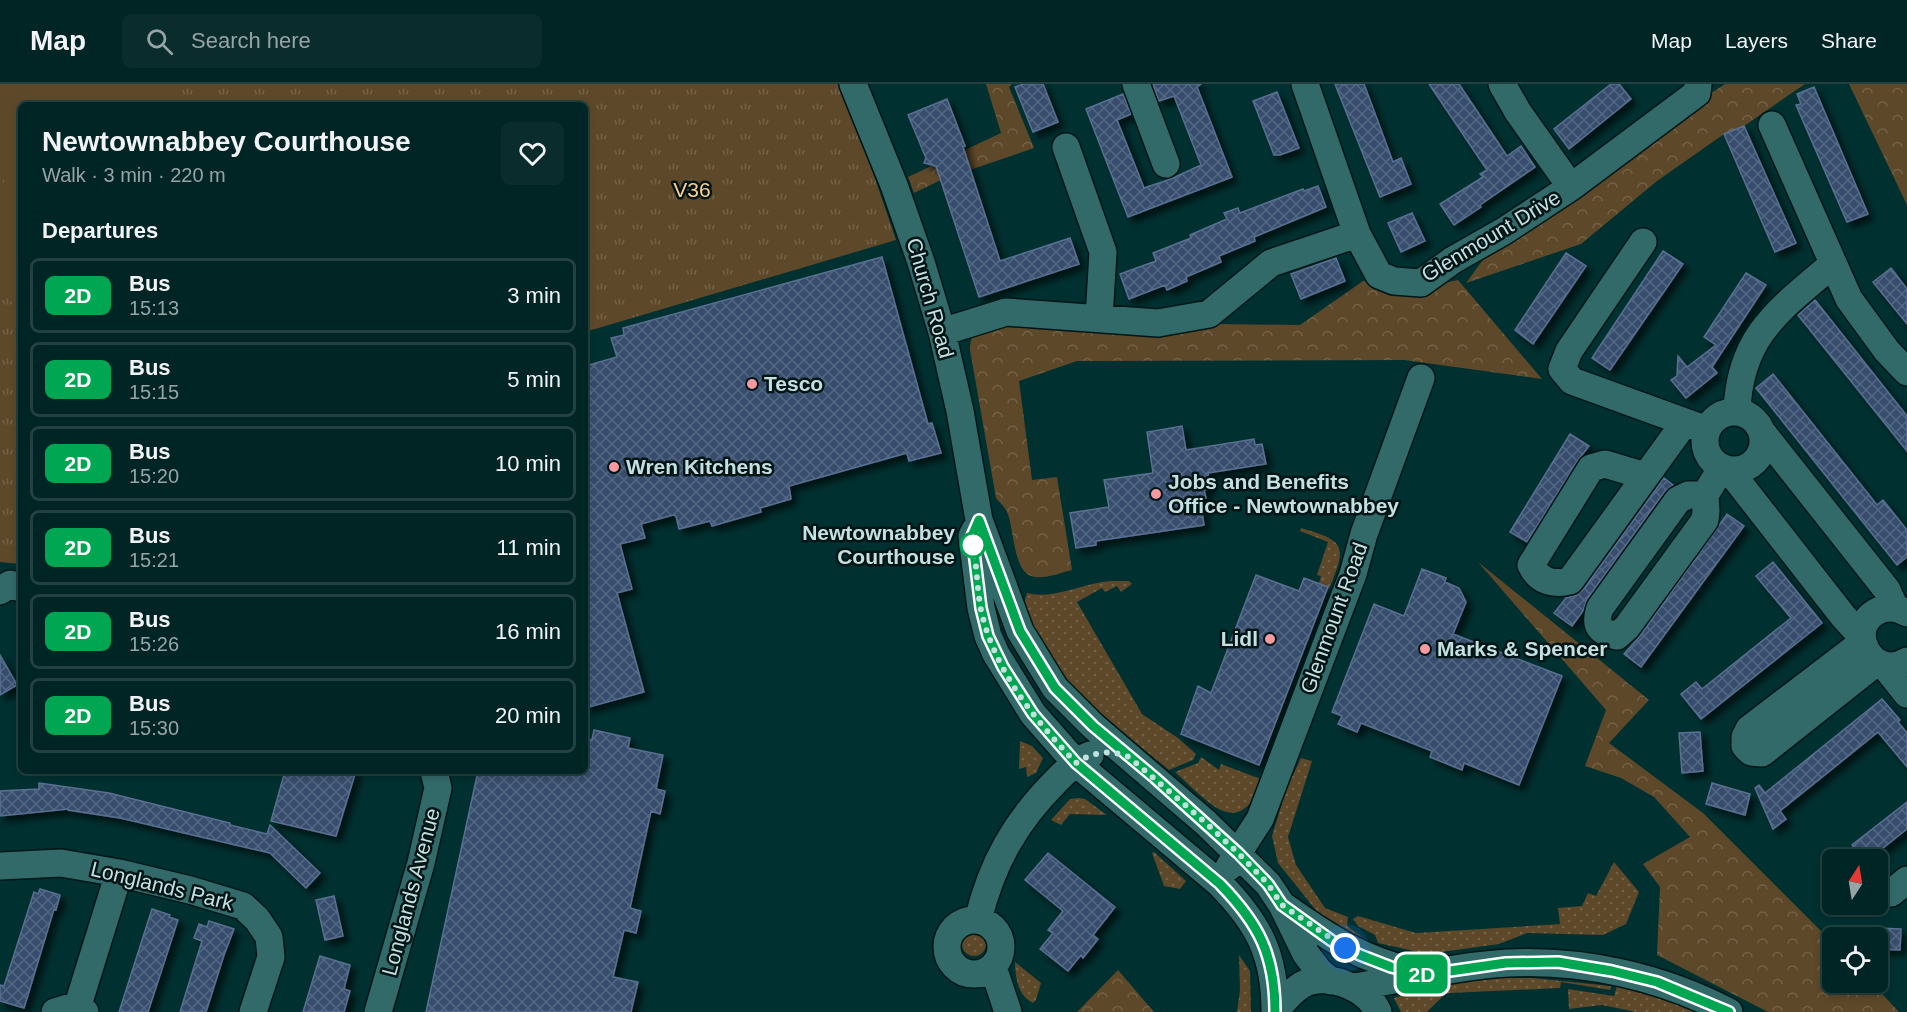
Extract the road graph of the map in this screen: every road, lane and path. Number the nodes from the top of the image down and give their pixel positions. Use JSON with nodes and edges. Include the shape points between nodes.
{"nodes":[{"id":1,"x":853,"y":84,"type":"edge"},
{"id":2,"x":1136,"y":84,"type":"edge"},
{"id":3,"x":1305,"y":84,"type":"edge"},
{"id":4,"x":1502,"y":84,"type":"edge"},
{"id":5,"x":1698,"y":84,"type":"edge"},
{"id":6,"x":1772,"y":125,"type":"dead end"},
{"id":7,"x":1066,"y":147,"type":"dead end"},
{"id":8,"x":1166,"y":164,"type":"dead end"},
{"id":9,"x":1571,"y":187,"type":"junction"},
{"id":10,"x":1357,"y":234,"type":"junction"},
{"id":11,"x":1643,"y":242,"type":"dead end"},
{"id":12,"x":1833,"y":264,"type":"junction"},
{"id":13,"x":1099,"y":318,"type":"junction"},
{"id":14,"x":942,"y":332,"type":"junction"},
{"id":15,"x":1907,"y":372,"type":"edge"},
{"id":16,"x":1420,"y":378,"type":"dead end"},
{"id":17,"x":1737,"y":412,"type":"junction"},
{"id":18,"x":1696,"y":426,"type":"junction"},
{"id":19,"x":1762,"y":432,"type":"junction"},
{"id":20,"x":1726,"y":468,"type":"junction"},
{"id":21,"x":1645,"y":476,"type":"junction"},
{"id":22,"x":1705,"y":495,"type":"junction"},
{"id":23,"x":979,"y":520,"type":"junction"},
{"id":24,"x":18,"y":587,"type":"edge"},
{"id":25,"x":0,"y":591,"type":"edge"},
{"id":26,"x":1901,"y":610,"type":"edge"},
{"id":27,"x":1879,"y":653,"type":"edge"},
{"id":28,"x":1055,"y":688,"type":"junction"},
{"id":29,"x":1907,"y":694,"type":"edge"},
{"id":30,"x":1129,"y":757,"type":"junction"},
{"id":31,"x":1082,"y":759,"type":"junction"},
{"id":32,"x":435,"y":774,"type":"edge"},
{"id":33,"x":1238,"y":853,"type":"junction"},
{"id":34,"x":0,"y":866,"type":"edge"},
{"id":35,"x":119,"y":873,"type":"junction"},
{"id":36,"x":1220,"y":884,"type":"junction"},
{"id":37,"x":1282,"y":905,"type":"junction"},
{"id":38,"x":978,"y":920,"type":"junction"},
{"id":39,"x":993,"y":967,"type":"junction"},
{"id":40,"x":1422,"y":975,"type":"junction"},
{"id":41,"x":1342,"y":984,"type":"junction"},
{"id":42,"x":72,"y":1010,"type":"edge"},
{"id":43,"x":1275,"y":1011,"type":"edge"},
{"id":44,"x":253,"y":1012,"type":"edge"},
{"id":45,"x":378,"y":1012,"type":"edge"},
{"id":46,"x":1008,"y":1012,"type":"edge"},
{"id":47,"x":1378,"y":1012,"type":"edge"},
{"id":48,"x":1729,"y":1012,"type":"edge"}],
"edges":[{"from":1,"to":14,"type":"street","name":"Church Road","via":[[894,185]]},
{"from":2,"to":8,"type":"street"},
{"from":3,"to":10,"type":"street","name":"Glenmount Drive"},
{"from":4,"to":9,"type":"street"},
{"from":5,"to":9,"type":"street","name":"Glenmount Drive","via":[[1697,93]]},
{"from":6,"to":12,"type":"street"},
{"from":7,"to":13,"type":"street","via":[[1103,252]]},
{"from":9,"to":10,"type":"street","name":"Glenmount Drive","via":[[1421,283],[1394,281],[1379,275]]},
{"from":10,"to":13,"type":"street","via":[[1271,262],[1209,314],[1158,323]]},
{"from":11,"to":18,"type":"street","via":[[1569,351],[1562,369],[1572,381]]},
{"from":12,"to":15,"type":"street","via":[[1849,300]]},
{"from":12,"to":17,"type":"street","via":[[1770,320],[1751,348],[1741,373]]},
{"from":13,"to":14,"type":"street","via":[[1006,312]]},
{"from":14,"to":23,"type":"street","name":"Church Road","via":[[967,443]]},
{"from":16,"to":33,"type":"street","name":"Glenmount Road","via":[[1353,574],[1260,819]]},
{"from":17,"to":18,"type":"street"},
{"from":17,"to":19,"type":"street","via":[[1752,418]]},
{"from":18,"to":20,"type":"street","via":[[1705,437],[1711,458]]},
{"from":18,"to":21,"type":"street"},
{"from":19,"to":20,"type":"street","via":[[1762,448],[1756,460],[1744,468]]},
{"from":19,"to":26,"type":"street"},
{"from":20,"to":22,"type":"street"},
{"from":20,"to":27,"type":"street","via":[[1821,589]]},
{"from":21,"to":21,"type":"street","via":[[1570,581],[1548,583],[1534,571],[1531,566],[1591,468],[1605,464]]},
{"from":22,"to":22,"type":"street","via":[[1704,520],[1627,627],[1617,636],[1599,628],[1596,619],[1600,608],[1678,500],[1688,495]]},
{"from":23,"to":28,"type":"street","name":"Church Road","via":[[1020,631]]},
{"from":23,"to":31,"type":"street","name":"Church Road","via":[[972,536],[988,636],[1033,714]]},
{"from":24,"to":25,"type":"street","via":[[10,584]]},
{"from":26,"to":27,"type":"street","via":[[1882,609],[1865,624]]},
{"from":27,"to":29,"type":"street"},
{"from":28,"to":30,"type":"street","name":"Church Road"},
{"from":28,"to":31,"type":"street"},
{"from":30,"to":31,"type":"street","via":[[1108,752]]},
{"from":30,"to":33,"type":"street","name":"Church Road"},
{"from":31,"to":36,"type":"street","name":"Church Road"},
{"from":31,"to":38,"type":"street","via":[[1041,796],[1005,844]]},
{"from":32,"to":45,"type":"street","name":"Longlands Avenue","via":[[438,788],[421,863]]},
{"from":33,"to":36,"type":"street","name":"Glenmount Road"},
{"from":33,"to":37,"type":"street","name":"Church Road"},
{"from":34,"to":35,"type":"street","name":"Longlands Park","via":[[61,863]]},
{"from":35,"to":42,"type":"street"},
{"from":35,"to":44,"type":"street","name":"Longlands Park","via":[[243,906],[257,919],[269,937],[271,957]]},
{"from":36,"to":43,"type":"street","name":"Church Road","via":[[1257,928],[1267,951]]},
{"from":37,"to":40,"type":"street","via":[[1345,948]]},
{"from":37,"to":41,"type":"street","name":"Church Road","via":[[1306,954],[1319,971]]},
{"from":38,"to":39,"type":"street","via":[[993,928],[1001,943]]},
{"from":38,"to":39,"type":"street","via":[[955,927],[947,942],[949,958],[967,973],[985,972]]},
{"from":39,"to":46,"type":"street"},
{"from":40,"to":41,"type":"street"},
{"from":40,"to":48,"type":"street","via":[[1506,963],[1558,962],[1657,982]]},
{"from":41,"to":43,"type":"street","via":[[1311,981],[1299,987]]},
{"from":41,"to":47,"type":"street","name":"Church Road","via":[[1375,1004]]}]}
